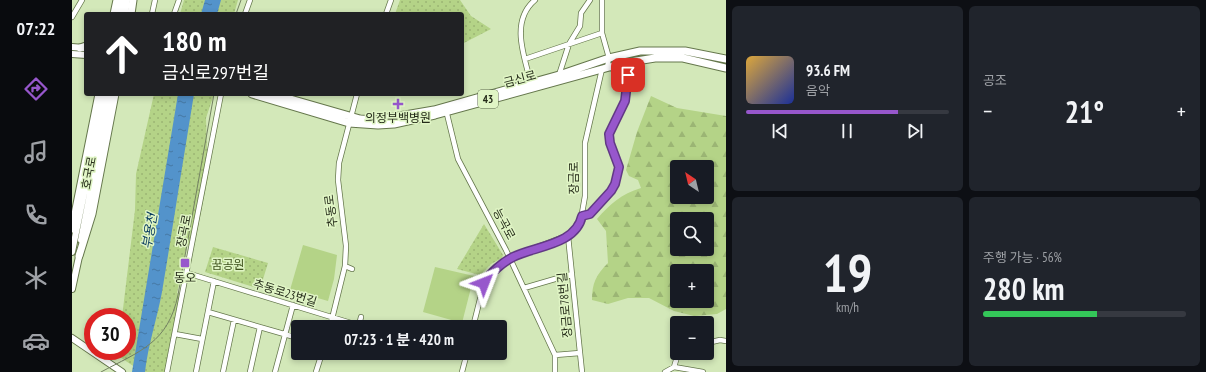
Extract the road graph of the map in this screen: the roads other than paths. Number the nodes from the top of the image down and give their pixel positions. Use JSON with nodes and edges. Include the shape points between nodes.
{"nodes":[{"id":1,"x":82,"y":0,"type":"edge"},
{"id":2,"x":117,"y":0,"type":"edge"},
{"id":3,"x":122,"y":0,"type":"edge"},
{"id":4,"x":127,"y":0,"type":"edge"},
{"id":5,"x":133,"y":0,"type":"edge"},
{"id":6,"x":155,"y":0,"type":"edge"},
{"id":7,"x":179,"y":0,"type":"edge"},
{"id":8,"x":250,"y":0,"type":"edge"},
{"id":9,"x":391,"y":0,"type":"edge"},
{"id":10,"x":535,"y":0,"type":"edge"},
{"id":11,"x":590,"y":0,"type":"edge"},
{"id":12,"x":602,"y":0,"type":"edge"},
{"id":13,"x":114,"y":12,"type":"edge"},
{"id":14,"x":119,"y":12,"type":"edge"},
{"id":15,"x":125,"y":12,"type":"edge"},
{"id":16,"x":131,"y":12,"type":"edge"},
{"id":17,"x":152,"y":12,"type":"edge"},
{"id":18,"x":175,"y":12,"type":"edge"},
{"id":19,"x":246,"y":12,"type":"edge"},
{"id":20,"x":387,"y":12,"type":"edge"},
{"id":21,"x":72,"y":18,"type":"edge"},
{"id":22,"x":602,"y":33,"type":"junction"},
{"id":23,"x":569,"y":44,"type":"junction"},
{"id":24,"x":72,"y":47,"type":"edge"},
{"id":25,"x":84,"y":47,"type":"edge"},
{"id":26,"x":72,"y":54,"type":"edge"},
{"id":27,"x":84,"y":55,"type":"edge"},
{"id":28,"x":608,"y":58,"type":"junction"},
{"id":29,"x":525,"y":59,"type":"junction"},
{"id":30,"x":726,"y":59,"type":"edge"},
{"id":31,"x":607,"y":68,"type":"junction"},
{"id":32,"x":726,"y":68,"type":"edge"},
{"id":33,"x":559,"y":75,"type":"junction"},
{"id":34,"x":531,"y":83,"type":"junction"},
{"id":35,"x":107,"y":96,"type":"edge"},
{"id":36,"x":107,"y":96,"type":"edge"},
{"id":37,"x":107,"y":96,"type":"edge"},
{"id":38,"x":221,"y":96,"type":"edge"},
{"id":39,"x":260,"y":96,"type":"edge"},
{"id":40,"x":279,"y":96,"type":"edge"},
{"id":41,"x":357,"y":96,"type":"edge"},
{"id":42,"x":445,"y":109,"type":"junction"},
{"id":43,"x":350,"y":119,"type":"junction"},
{"id":44,"x":582,"y":216,"type":"junction"},
{"id":45,"x":72,"y":230,"type":"edge"},
{"id":46,"x":568,"y":236,"type":"junction"},
{"id":47,"x":72,"y":252,"type":"edge"},
{"id":48,"x":79,"y":256,"type":"joint"},
{"id":49,"x":510,"y":259,"type":"junction"},
{"id":50,"x":345,"y":266,"type":"junction"},
{"id":51,"x":352,"y":269,"type":"dead end"},
{"id":52,"x":187,"y":273,"type":"junction"},
{"id":53,"x":572,"y":274,"type":"junction"},
{"id":54,"x":214,"y":281,"type":"junction"},
{"id":55,"x":524,"y":288,"type":"junction"},
{"id":56,"x":72,"y":289,"type":"edge"},
{"id":57,"x":293,"y":305,"type":"junction"},
{"id":58,"x":208,"y":312,"type":"junction"},
{"id":59,"x":361,"y":317,"type":"dead end"},
{"id":60,"x":332,"y":318,"type":"junction"},
{"id":61,"x":234,"y":320,"type":"junction"},
{"id":62,"x":340,"y":320,"type":"edge"},
{"id":63,"x":360,"y":320,"type":"edge"},
{"id":64,"x":475,"y":320,"type":"edge"},
{"id":65,"x":260,"y":327,"type":"junction"},
{"id":66,"x":175,"y":334,"type":"junction"},
{"id":67,"x":284,"y":334,"type":"junction"},
{"id":68,"x":291,"y":336,"type":"edge"},
{"id":69,"x":72,"y":338,"type":"edge"},
{"id":70,"x":202,"y":339,"type":"junction"},
{"id":71,"x":726,"y":341,"type":"edge"},
{"id":72,"x":714,"y":342,"type":"edge"},
{"id":73,"x":580,"y":353,"type":"junction"},
{"id":74,"x":555,"y":355,"type":"junction"},
{"id":75,"x":320,"y":360,"type":"edge"},
{"id":76,"x":465,"y":360,"type":"edge"},
{"id":77,"x":676,"y":360,"type":"edge"},
{"id":78,"x":674,"y":366,"type":"junction"},
{"id":79,"x":120,"y":371,"type":"edge"},
{"id":80,"x":167,"y":372,"type":"edge"},
{"id":81,"x":196,"y":372,"type":"edge"},
{"id":82,"x":223,"y":372,"type":"edge"},
{"id":83,"x":250,"y":372,"type":"edge"},
{"id":84,"x":275,"y":372,"type":"edge"},
{"id":85,"x":316,"y":372,"type":"edge"},
{"id":86,"x":462,"y":372,"type":"edge"},
{"id":87,"x":555,"y":372,"type":"edge"},
{"id":88,"x":582,"y":372,"type":"edge"},
{"id":89,"x":665,"y":372,"type":"edge"},
{"id":90,"x":703,"y":372,"type":"edge"}],
"edges":[{"from":1,"to":21,"type":"street"},
{"from":2,"to":13,"type":"main road"},
{"from":3,"to":14,"type":"street"},
{"from":4,"to":15,"type":"street"},
{"from":5,"to":16,"type":"main road"},
{"from":6,"to":17,"type":"street"},
{"from":7,"to":18,"type":"street"},
{"from":8,"to":19,"type":"street"},
{"from":9,"to":20,"type":"street"},
{"from":10,"to":29,"type":"street","via":[[523,17],[520,31]]},
{"from":11,"to":23,"type":"street","via":[[581,13],[580,26]]},
{"from":12,"to":22,"type":"street","name":"장금로"},
{"from":22,"to":23,"type":"street"},
{"from":22,"to":28,"type":"street","name":"장금로"},
{"from":23,"to":29,"type":"street"},
{"from":23,"to":33,"type":"street"},
{"from":24,"to":25,"type":"street"},
{"from":26,"to":27,"type":"street"},
{"from":28,"to":30,"type":"main road","name":"금신로","number":"43","via":[[640,51],[666,51],[698,53]]},
{"from":28,"to":31,"type":"street","name":"장금로"},
{"from":28,"to":33,"type":"main road","name":"금신로","number":"43"},
{"from":29,"to":34,"type":"street"},
{"from":31,"to":32,"type":"main road","name":"금신로","number":"43","via":[[655,58],[683,58]]},
{"from":31,"to":42,"type":"main road","name":"금신로","number":"43"},
{"from":31,"to":44,"type":"street","name":"장금로","via":[[585,143],[585,196]]},
{"from":31,"to":44,"type":"street","via":[[626,72],[628,75],[625,101],[609,134],[618,162],[618,174],[611,191],[590,214]]},
{"from":33,"to":34,"type":"main road","name":"금신로","number":"43"},
{"from":34,"to":42,"type":"main road","name":"금신로","number":"43"},
{"from":35,"to":45,"type":"main road","name":"호국로"},
{"from":36,"to":47,"type":"street","name":"호국로"},
{"from":37,"to":48,"type":"main road","name":"호국로","via":[[92,214]]},
{"from":38,"to":52,"type":"street","name":"장곡로"},
{"from":39,"to":43,"type":"main road","name":"금신로","number":"43"},
{"from":40,"to":43,"type":"main road","name":"금신로","number":"43"},
{"from":41,"to":43,"type":"street","name":"추동로"},
{"from":42,"to":43,"type":"main road","name":"금신로","number":"43","via":[[397,118]]},
{"from":42,"to":49,"type":"street","name":"능곡로","via":[[458,159]]},
{"from":43,"to":50,"type":"street","name":"추동로","via":[[339,163],[338,180],[346,246]]},
{"from":44,"to":46,"type":"street","name":"장금로","via":[[574,231]]},
{"from":46,"to":49,"type":"street"},
{"from":46,"to":53,"type":"street","name":"장금로78번길"},
{"from":48,"to":56,"type":"street","name":"호국로"},
{"from":49,"to":55,"type":"street","name":"능곡로"},
{"from":49,"to":64,"type":"street","via":[[484,283]]},
{"from":50,"to":51,"type":"street"},
{"from":50,"to":60,"type":"street","name":"추동로"},
{"from":52,"to":54,"type":"street","name":"추동로23번길"},
{"from":52,"to":66,"type":"street","name":"장곡로"},
{"from":53,"to":55,"type":"street"},
{"from":53,"to":73,"type":"street","name":"장금로78번길"},
{"from":54,"to":57,"type":"street","name":"추동로23번길"},
{"from":54,"to":58,"type":"street"},
{"from":55,"to":74,"type":"street","name":"능곡로"},
{"from":57,"to":60,"type":"street","name":"추동로23번길"},
{"from":57,"to":67,"type":"street"},
{"from":58,"to":61,"type":"street"},
{"from":58,"to":70,"type":"street"},
{"from":59,"to":63,"type":"street"},
{"from":60,"to":62,"type":"street","name":"추동로23번길"},
{"from":61,"to":65,"type":"street"},
{"from":61,"to":82,"type":"street"},
{"from":65,"to":67,"type":"street"},
{"from":65,"to":83,"type":"street"},
{"from":66,"to":70,"type":"street"},
{"from":66,"to":80,"type":"street","name":"장곡로"},
{"from":67,"to":68,"type":"street"},
{"from":67,"to":84,"type":"street"},
{"from":69,"to":79,"type":"street"},
{"from":70,"to":81,"type":"street"},
{"from":71,"to":72,"type":"street"},
{"from":73,"to":74,"type":"street"},
{"from":73,"to":88,"type":"street","name":"장금로78번길"},
{"from":74,"to":87,"type":"street","name":"능곡로"},
{"from":75,"to":85,"type":"street"},
{"from":76,"to":86,"type":"street"},
{"from":77,"to":78,"type":"street"},
{"from":78,"to":89,"type":"street"},
{"from":78,"to":90,"type":"street"}]}
